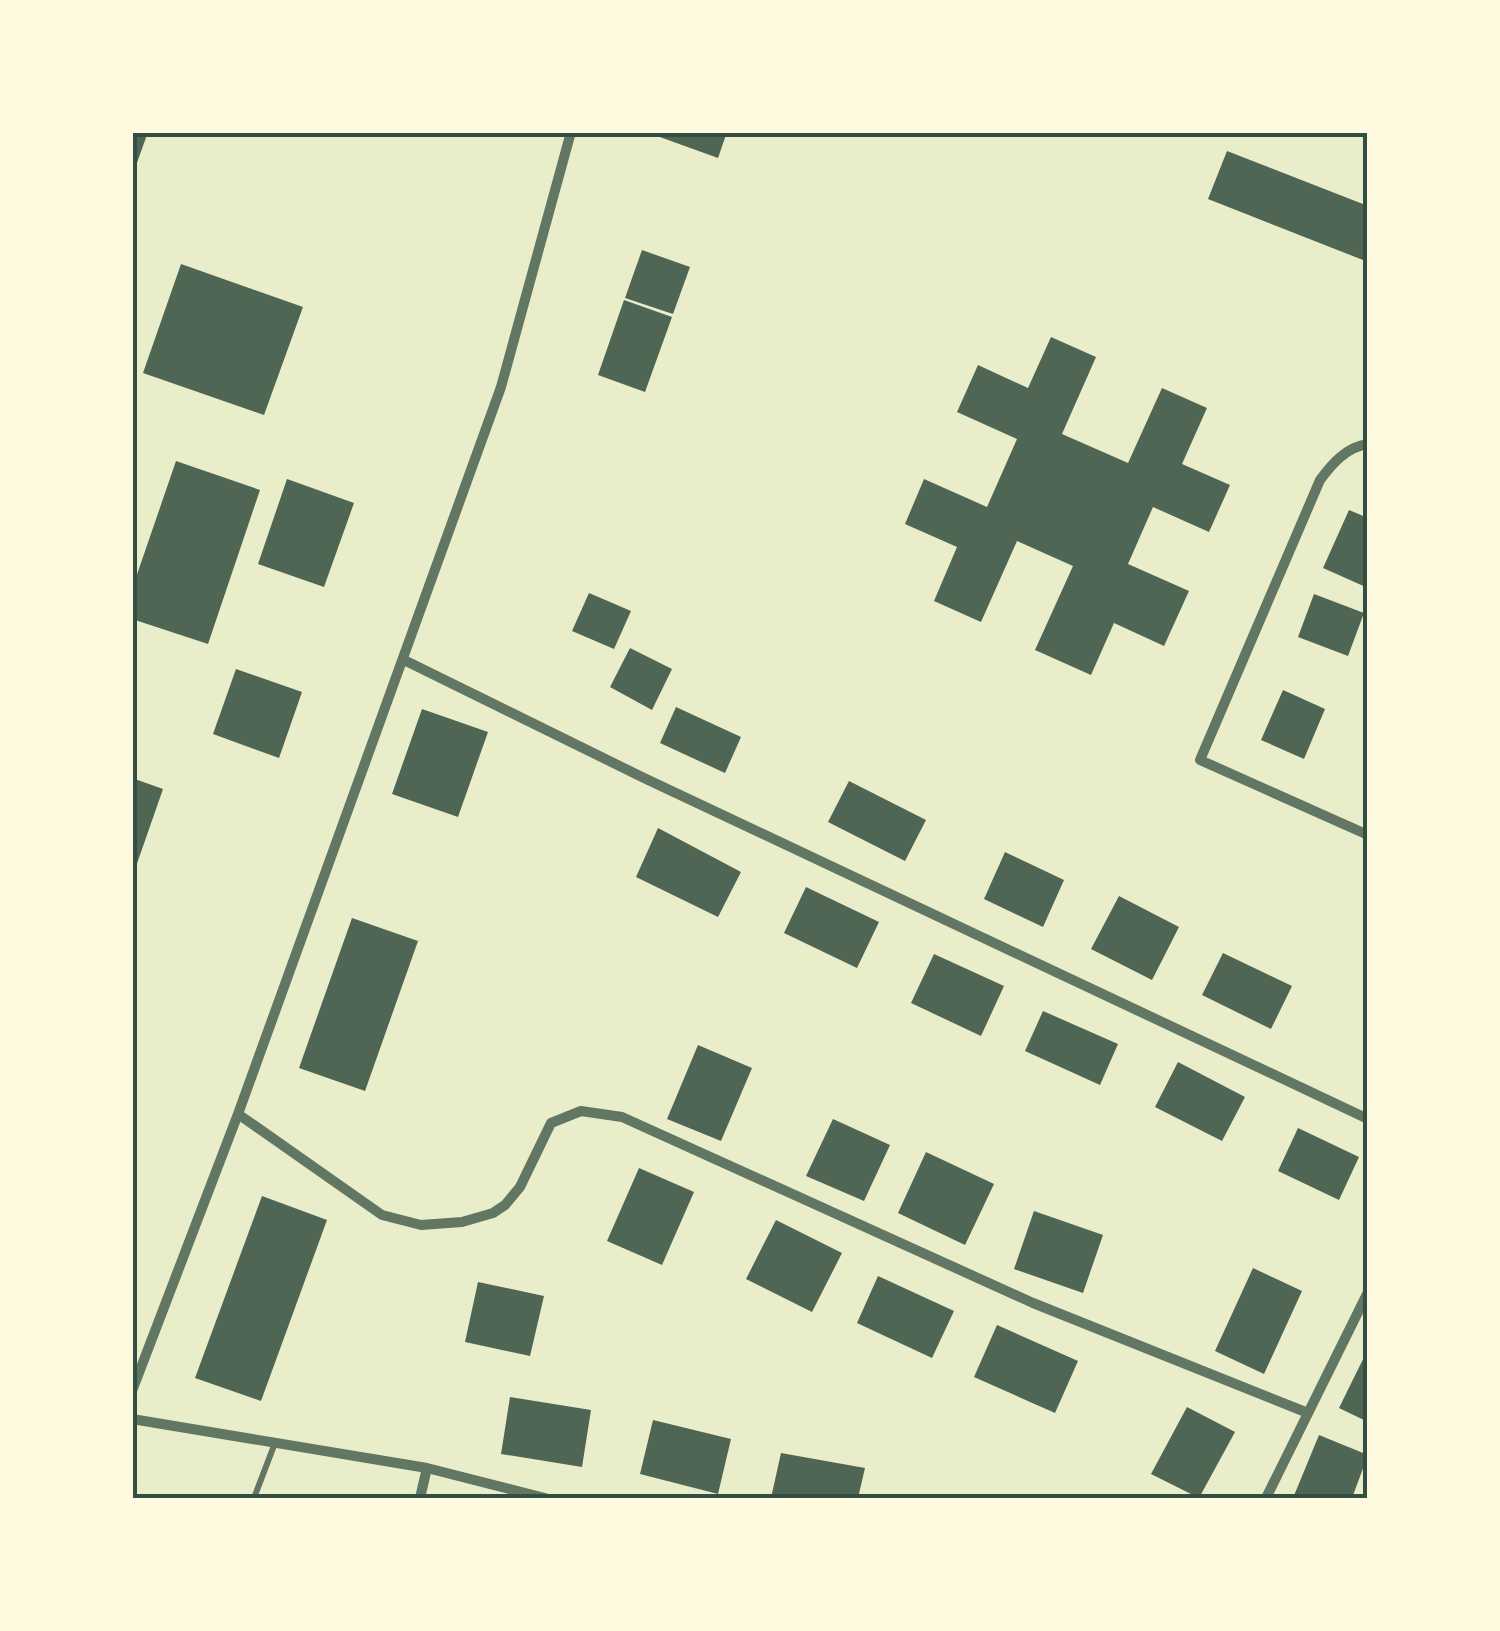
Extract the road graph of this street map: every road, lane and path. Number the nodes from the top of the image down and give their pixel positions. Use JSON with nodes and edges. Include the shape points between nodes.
{"nodes":[{"id":1,"x":571,"y":132,"type":"edge"},
{"id":2,"x":1368,"y":444,"type":"edge"},
{"id":3,"x":404,"y":660,"type":"junction"},
{"id":4,"x":1368,"y":835,"type":"edge"},
{"id":5,"x":238,"y":1114,"type":"junction"},
{"id":6,"x":1368,"y":1119,"type":"edge"},
{"id":7,"x":1368,"y":1292,"type":"edge"},
{"id":8,"x":133,"y":1388,"type":"edge"},
{"id":9,"x":1308,"y":1413,"type":"junction"},
{"id":10,"x":132,"y":1419,"type":"edge"},
{"id":11,"x":275,"y":1444,"type":"junction"},
{"id":12,"x":428,"y":1468,"type":"junction"},
{"id":13,"x":254,"y":1498,"type":"edge"},
{"id":14,"x":420,"y":1498,"type":"edge"},
{"id":15,"x":545,"y":1498,"type":"edge"},
{"id":16,"x":1266,"y":1498,"type":"edge"}],
"edges":[{"from":1,"to":3,"type":"street","via":[[501,387]]},
{"from":2,"to":4,"type":"street","via":[[1333,462],[1320,480],[1200,760]]},
{"from":3,"to":5,"type":"street"},
{"from":3,"to":6,"type":"street"},
{"from":5,"to":8,"type":"street"},
{"from":5,"to":9,"type":"street","via":[[382,1215],[447,1225],[505,1205],[552,1124],[580,1111],[622,1117],[1033,1303]]},
{"from":7,"to":9,"type":"street"},
{"from":9,"to":16,"type":"street"},
{"from":10,"to":11,"type":"street"},
{"from":11,"to":12,"type":"street"},
{"from":11,"to":13,"type":"lane"},
{"from":12,"to":14,"type":"street"},
{"from":12,"to":15,"type":"street"}]}
